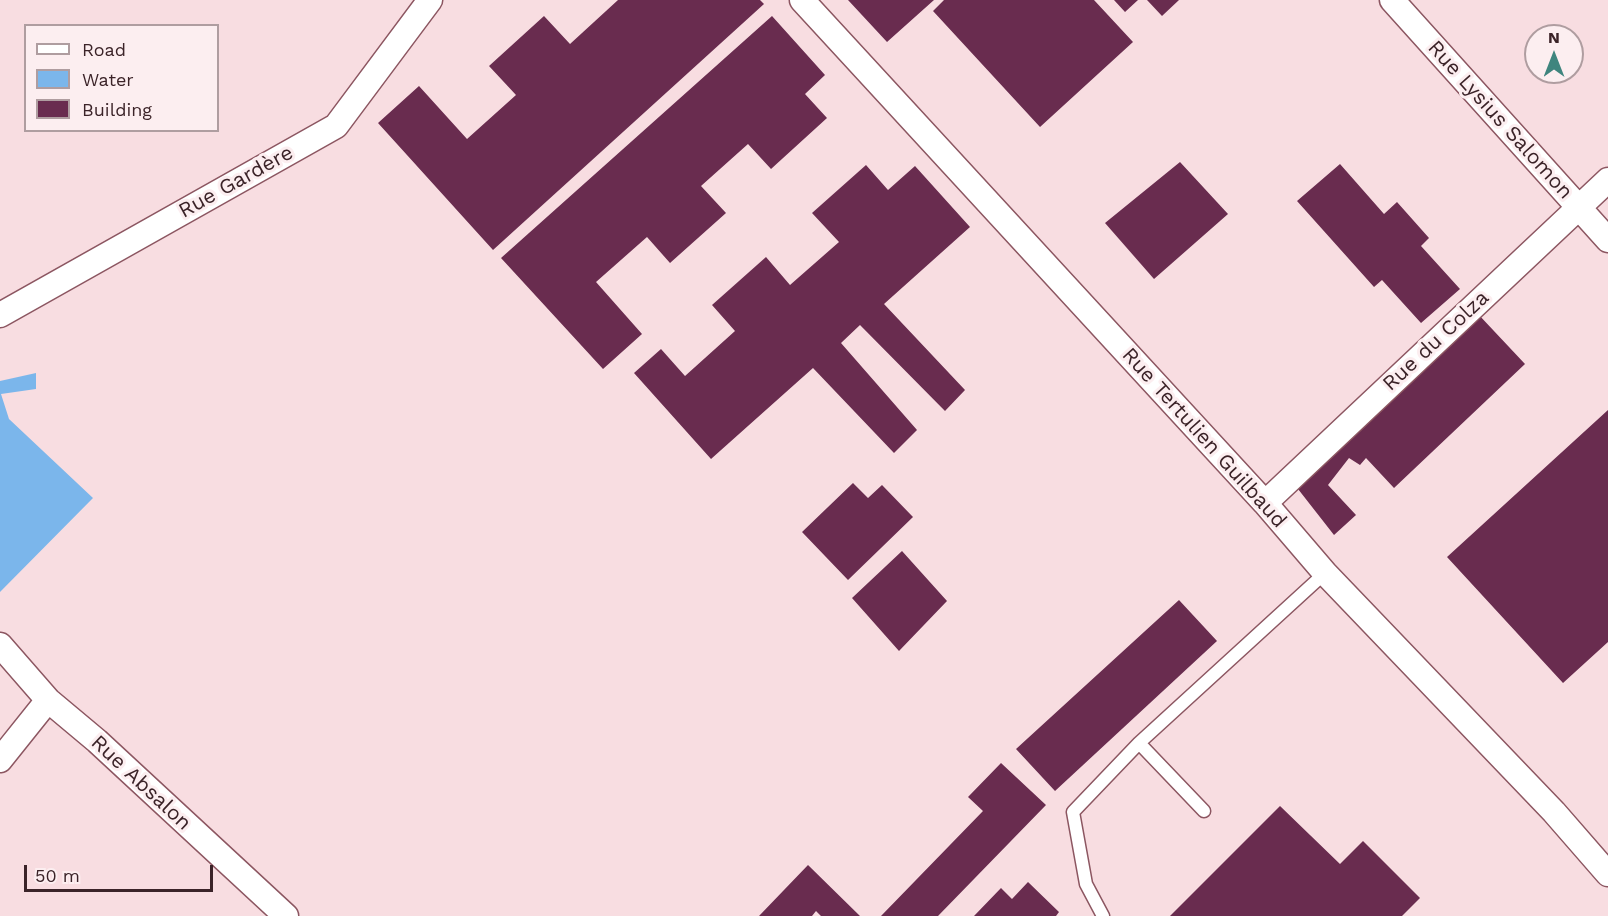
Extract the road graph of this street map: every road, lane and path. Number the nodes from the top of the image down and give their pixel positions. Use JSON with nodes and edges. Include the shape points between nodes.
{"nodes":[{"id":1,"x":430,"y":0,"type":"edge"},
{"id":2,"x":802,"y":0,"type":"edge"},
{"id":3,"x":1392,"y":0,"type":"edge"},
{"id":4,"x":1608,"y":180,"type":"edge"},
{"id":5,"x":1578,"y":206,"type":"junction"},
{"id":6,"x":1608,"y":240,"type":"edge"},
{"id":7,"x":0,"y":315,"type":"edge"},
{"id":8,"x":1265,"y":503,"type":"junction"},
{"id":9,"x":1325,"y":573,"type":"junction"},
{"id":10,"x":0,"y":645,"type":"edge"},
{"id":11,"x":48,"y":700,"type":"junction"},
{"id":12,"x":1139,"y":743,"type":"junction"},
{"id":13,"x":0,"y":760,"type":"edge"},
{"id":14,"x":1204,"y":811,"type":"dead end"},
{"id":15,"x":1608,"y":874,"type":"edge"},
{"id":16,"x":286,"y":916,"type":"edge"},
{"id":17,"x":1103,"y":916,"type":"edge"}],
"edges":[{"from":1,"to":7,"type":"street","name":"Rue Gardère","via":[[336,126]]},
{"from":2,"to":8,"type":"street","name":"Rue Tertulien Guilbaud"},
{"from":3,"to":5,"type":"street","name":"Rue Lysius Salomon"},
{"from":4,"to":5,"type":"street","name":"Rue du Colza"},
{"from":5,"to":6,"type":"street","name":"Rue Lysius Salomon"},
{"from":5,"to":8,"type":"street","name":"Rue du Colza"},
{"from":8,"to":9,"type":"street","name":"Rue Tertulien Guilbaud"},
{"from":9,"to":12,"type":"lane"},
{"from":9,"to":15,"type":"street","name":"Rue Tertulien Guilbaud","via":[[1554,812]]},
{"from":10,"to":11,"type":"street","name":"Rue Absalon"},
{"from":11,"to":13,"type":"street"},
{"from":11,"to":16,"type":"street","name":"Rue Absalon"},
{"from":12,"to":14,"type":"lane"},
{"from":12,"to":17,"type":"lane","via":[[1073,812],[1086,884]]}]}
